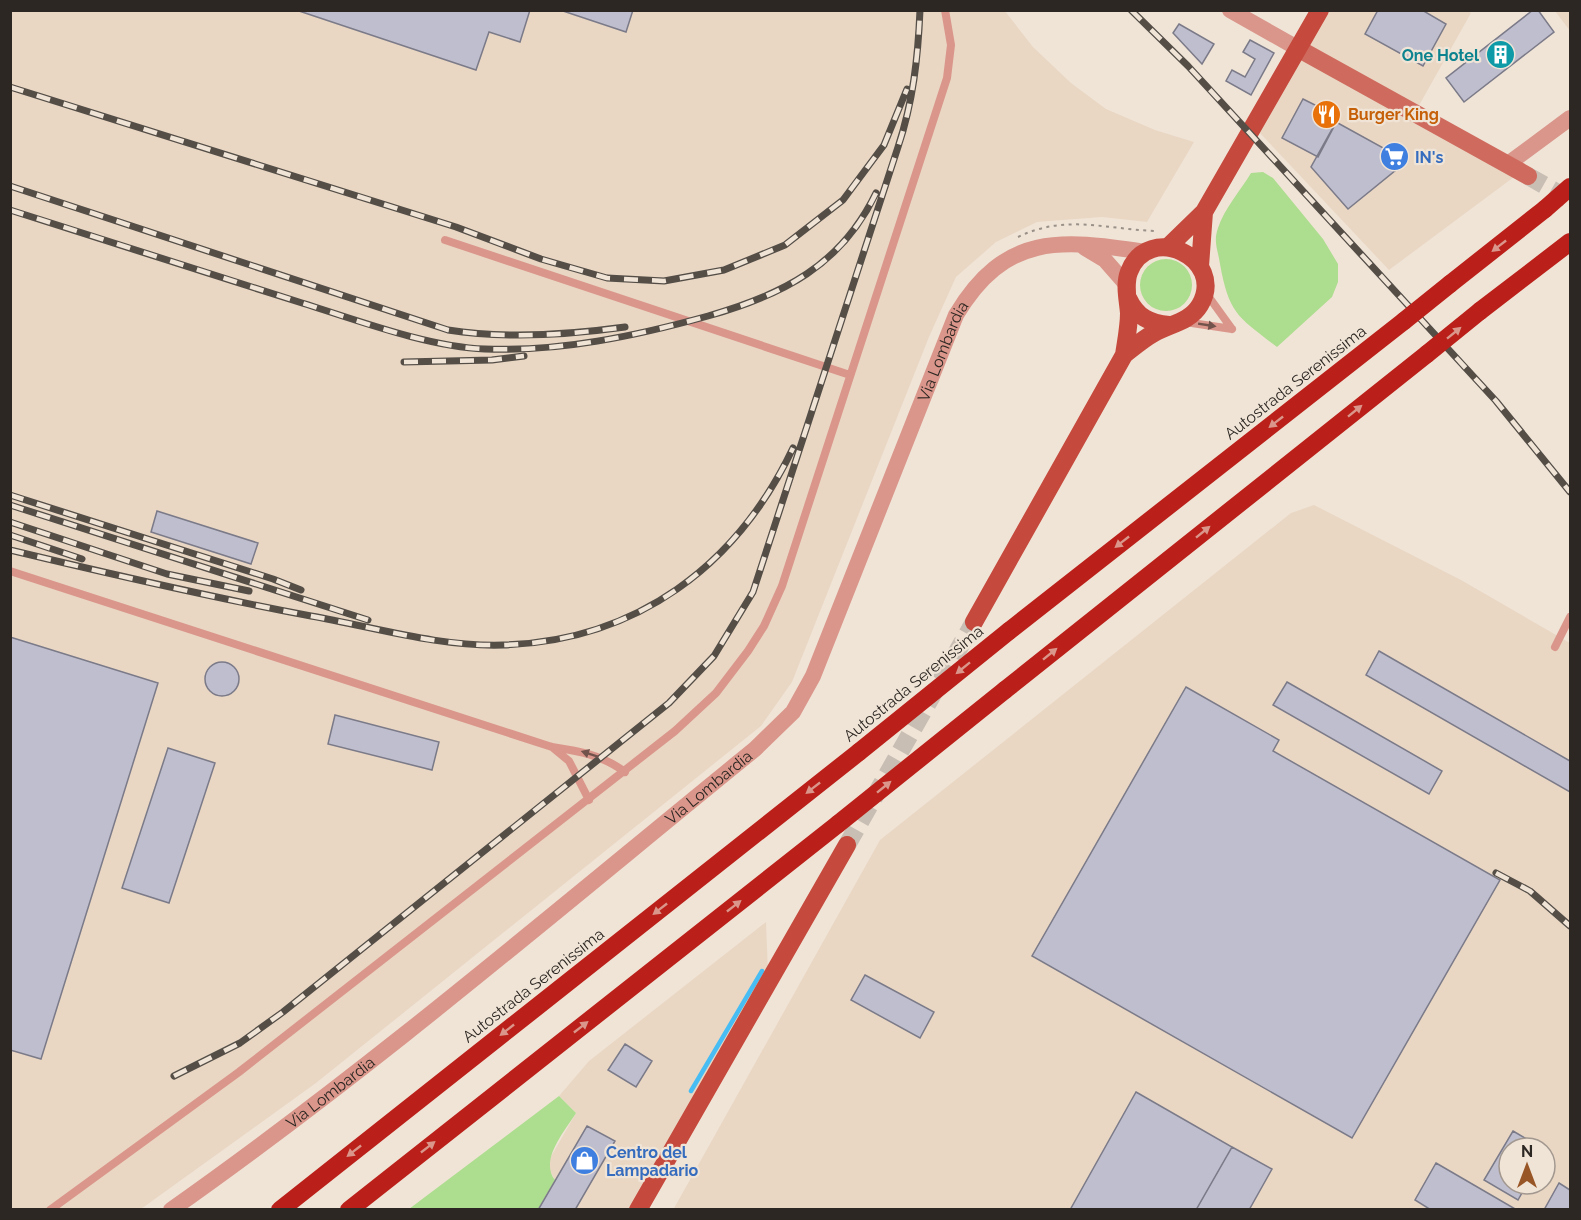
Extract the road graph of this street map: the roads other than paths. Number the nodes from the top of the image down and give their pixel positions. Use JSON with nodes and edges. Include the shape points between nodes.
{"nodes":[{"id":1,"x":945,"y":10,"type":"edge"},
{"id":2,"x":1230,"y":10,"type":"edge"},
{"id":3,"x":1320,"y":10,"type":"edge"},
{"id":4,"x":1299,"y":49,"type":"junction"},
{"id":5,"x":1570,"y":118,"type":"edge"},
{"id":6,"x":1508,"y":164,"type":"junction"},
{"id":7,"x":1528,"y":176,"type":"tunnel mouth"},
{"id":8,"x":1570,"y":187,"type":"edge"},
{"id":9,"x":1204,"y":212,"type":"junction"},
{"id":10,"x":445,"y":240,"type":"dead end"},
{"id":11,"x":1570,"y":242,"type":"edge"},
{"id":12,"x":1069,"y":245,"type":"junction"},
{"id":13,"x":1169,"y":246,"type":"junction"},
{"id":14,"x":1145,"y":252,"type":"junction"},
{"id":15,"x":1200,"y":266,"type":"junction"},
{"id":16,"x":1127,"y":291,"type":"junction"},
{"id":17,"x":1205,"y":291,"type":"junction"},
{"id":18,"x":1175,"y":324,"type":"junction"},
{"id":19,"x":1124,"y":355,"type":"junction"},
{"id":20,"x":850,"y":375,"type":"junction"},
{"id":21,"x":10,"y":571,"type":"edge"},
{"id":22,"x":1570,"y":617,"type":"edge"},
{"id":23,"x":974,"y":622,"type":"tunnel mouth"},
{"id":24,"x":1555,"y":648,"type":"dead end"},
{"id":25,"x":552,"y":747,"type":"junction"},
{"id":26,"x":624,"y":772,"type":"junction"},
{"id":27,"x":589,"y":800,"type":"junction"},
{"id":28,"x":847,"y":845,"type":"tunnel mouth"},
{"id":29,"x":50,"y":1209,"type":"edge"},
{"id":30,"x":171,"y":1209,"type":"edge"},
{"id":31,"x":280,"y":1209,"type":"edge"},
{"id":32,"x":349,"y":1209,"type":"edge"},
{"id":33,"x":638,"y":1209,"type":"edge"}],
"edges":[{"from":1,"to":20,"type":"lane","via":[[951,45],[947,78]]},
{"from":2,"to":4,"type":"street"},
{"from":3,"to":4,"type":"main road"},
{"from":4,"to":6,"type":"street"},
{"from":4,"to":9,"type":"main road"},
{"from":5,"to":6,"type":"street"},
{"from":6,"to":7,"type":"street"},
{"from":8,"to":31,"type":"highway","name":"Autostrada Serenissima","one_way":true,"bridge":true},
{"from":9,"to":13,"type":"main road"},
{"from":9,"to":15,"type":"main road"},
{"from":10,"to":20,"type":"lane"},
{"from":32,"to":11,"type":"highway","one_way":true,"bridge":true},
{"from":12,"to":14,"type":"street","name":"Via Lombardia"},
{"from":12,"to":16,"type":"street","name":"Via Lombardia","via":[[1098,254]]},
{"from":12,"to":30,"type":"street","name":"Via Lombardia","via":[[1027,249],[1008,258],[975,286],[956,315],[829,638],[789,716],[755,749],[382,1052]]},
{"from":13,"to":14,"type":"main road"},
{"from":13,"to":15,"type":"main road","via":[[1186,253]]},
{"from":14,"to":16,"type":"main road","via":[[1129,272]]},
{"from":15,"to":17,"type":"main road"},
{"from":16,"to":18,"type":"main road","via":[[1134,309],[1143,318],[1156,324]]},
{"from":16,"to":19,"type":"main road"},
{"from":17,"to":18,"type":"main road","via":[[1193,315]]},
{"from":18,"to":17,"type":"lane","one_way":true,"via":[[1232,329]]},
{"from":18,"to":19,"type":"main road","via":[[1141,341]]},
{"from":19,"to":23,"type":"main road"},
{"from":20,"to":26,"type":"lane","via":[[782,586],[764,626],[716,693]]},
{"from":21,"to":25,"type":"lane"},
{"from":22,"to":24,"type":"lane"},
{"from":26,"to":25,"type":"lane","one_way":true,"via":[[610,761],[586,752]]},
{"from":25,"to":27,"type":"lane","via":[[569,761]]},
{"from":26,"to":27,"type":"lane"},
{"from":27,"to":29,"type":"lane","via":[[239,1072]]},
{"from":28,"to":33,"type":"main road"}]}
